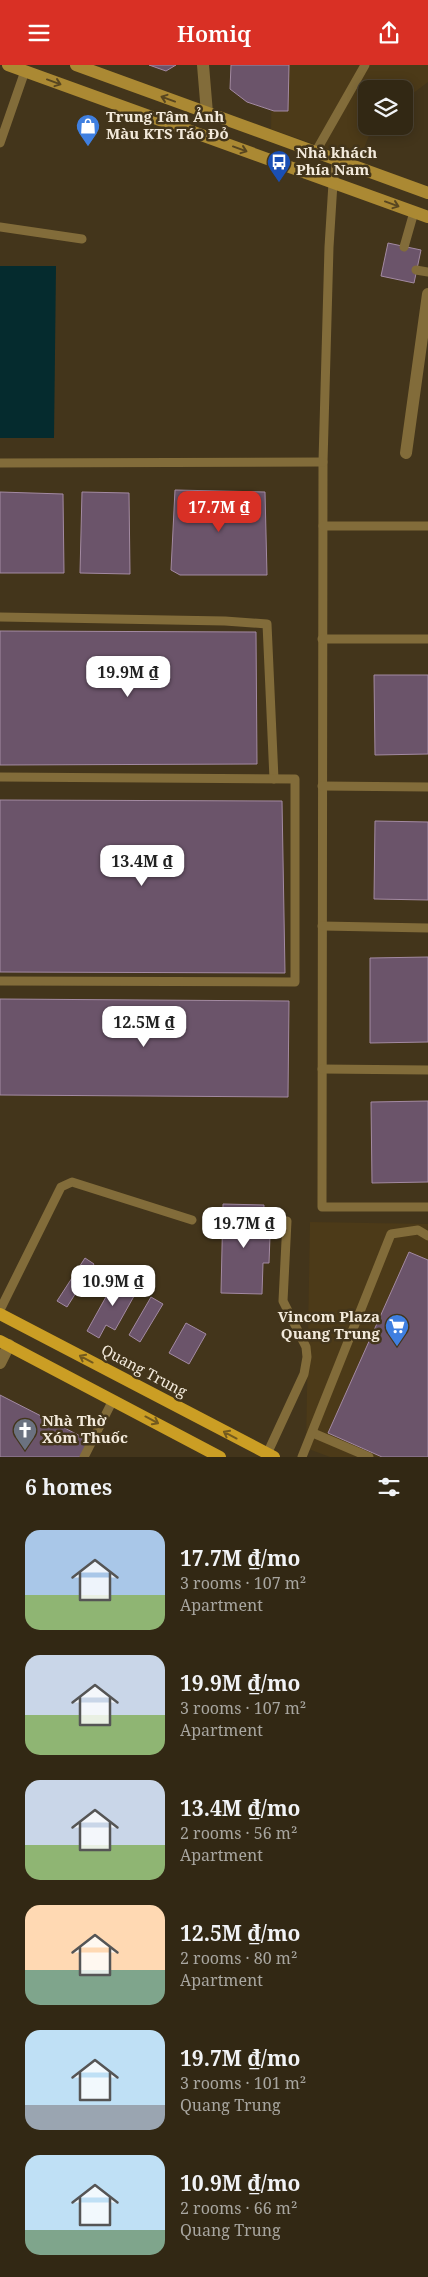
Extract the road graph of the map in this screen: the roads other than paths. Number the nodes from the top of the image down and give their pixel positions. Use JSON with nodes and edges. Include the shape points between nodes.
{"nodes":[{"id":1,"x":8,"y":65,"type":"edge"},
{"id":2,"x":76,"y":65,"type":"edge"},
{"id":3,"x":202,"y":65,"type":"edge"},
{"id":4,"x":365,"y":65,"type":"edge"},
{"id":5,"x":25,"y":71,"type":"junction"},
{"id":6,"x":207,"y":113,"type":"junction"},
{"id":7,"x":0,"y":143,"type":"edge"},
{"id":8,"x":315,"y":153,"type":"junction"},
{"id":9,"x":337,"y":160,"type":"junction"},
{"id":10,"x":333,"y":183,"type":"junction"},
{"id":11,"x":428,"y":193,"type":"edge"},
{"id":12,"x":414,"y":213,"type":"junction"},
{"id":13,"x":428,"y":217,"type":"edge"},
{"id":14,"x":0,"y":227,"type":"edge"},
{"id":15,"x":82,"y":239,"type":"dead end"},
{"id":16,"x":404,"y":247,"type":"dead end"},
{"id":17,"x":416,"y":270,"type":"dead end"},
{"id":18,"x":428,"y":272,"type":"edge"},
{"id":19,"x":428,"y":294,"type":"edge"},
{"id":20,"x":424,"y":340,"type":"edge"},
{"id":21,"x":406,"y":453,"type":"dead end"},
{"id":22,"x":323,"y":462,"type":"junction"},
{"id":23,"x":0,"y":463,"type":"edge"},
{"id":24,"x":323,"y":526,"type":"junction"},
{"id":25,"x":428,"y":526,"type":"edge"},
{"id":26,"x":0,"y":617,"type":"edge"},
{"id":27,"x":322,"y":639,"type":"junction"},
{"id":28,"x":428,"y":639,"type":"edge"},
{"id":29,"x":0,"y":777,"type":"edge"},
{"id":30,"x":274,"y":779,"type":"junction"},
{"id":31,"x":322,"y":786,"type":"junction"},
{"id":32,"x":428,"y":787,"type":"edge"},
{"id":33,"x":322,"y":926,"type":"junction"},
{"id":34,"x":428,"y":928,"type":"edge"},
{"id":35,"x":0,"y":981,"type":"edge"},
{"id":36,"x":322,"y":1069,"type":"junction"},
{"id":37,"x":428,"y":1070,"type":"edge"},
{"id":38,"x":428,"y":1207,"type":"edge"},
{"id":39,"x":192,"y":1220,"type":"dead end"},
{"id":40,"x":287,"y":1221,"type":"dead end"},
{"id":41,"x":428,"y":1236,"type":"edge"},
{"id":42,"x":0,"y":1309,"type":"edge"},
{"id":43,"x":0,"y":1314,"type":"edge"},
{"id":44,"x":4,"y":1343,"type":"edge"},
{"id":45,"x":0,"y":1363,"type":"edge"},
{"id":46,"x":113,"y":1400,"type":"junction"},
{"id":47,"x":313,"y":1433,"type":"junction"},
{"id":48,"x":270,"y":1455,"type":"edge"},
{"id":49,"x":84,"y":1457,"type":"edge"},
{"id":50,"x":220,"y":1457,"type":"edge"},
{"id":51,"x":302,"y":1457,"type":"edge"},
{"id":52,"x":369,"y":1457,"type":"edge"}],
"edges":[{"from":1,"to":5,"type":"main road"},
{"from":6,"to":2,"type":"main road","one_way":true},
{"from":3,"to":6,"type":"street"},
{"from":4,"to":8,"type":"lane"},
{"from":5,"to":7,"type":"lane"},
{"from":5,"to":10,"type":"main road","one_way":true},
{"from":6,"to":8,"type":"main road"},
{"from":8,"to":9,"type":"main road"},
{"from":9,"to":10,"type":"lane"},
{"from":9,"to":11,"type":"main road"},
{"from":10,"to":12,"type":"main road","one_way":true},
{"from":10,"to":22,"type":"lane"},
{"from":12,"to":13,"type":"main road"},
{"from":12,"to":16,"type":"lane"},
{"from":14,"to":15,"type":"lane"},
{"from":17,"to":18,"type":"lane"},
{"from":19,"to":20,"type":"street"},
{"from":20,"to":21,"type":"street"},
{"from":22,"to":23,"type":"lane"},
{"from":22,"to":24,"type":"lane"},
{"from":24,"to":25,"type":"lane"},
{"from":24,"to":27,"type":"lane"},
{"from":26,"to":30,"type":"lane","via":[[267,624]]},
{"from":27,"to":28,"type":"lane"},
{"from":27,"to":31,"type":"lane"},
{"from":29,"to":30,"type":"lane"},
{"from":30,"to":35,"type":"lane","via":[[295,779],[296,982]]},
{"from":31,"to":32,"type":"lane"},
{"from":31,"to":33,"type":"lane"},
{"from":33,"to":34,"type":"lane"},
{"from":33,"to":36,"type":"lane"},
{"from":36,"to":37,"type":"lane"},
{"from":36,"to":38,"type":"lane","via":[[322,1207]]},
{"from":39,"to":42,"type":"lane","via":[[82,1184],[72,1182],[61,1187]]},
{"from":40,"to":48,"type":"lane","via":[[284,1301],[308,1357]]},
{"from":41,"to":47,"type":"lane","via":[[418,1231],[391,1234]]},
{"from":48,"to":43,"type":"main road","name":"Quang Trung","one_way":true},
{"from":44,"to":45,"type":"street"},
{"from":44,"to":46,"type":"main road"},
{"from":46,"to":49,"type":"lane"},
{"from":46,"to":50,"type":"main road","one_way":true},
{"from":47,"to":51,"type":"lane"},
{"from":47,"to":52,"type":"lane"}]}
